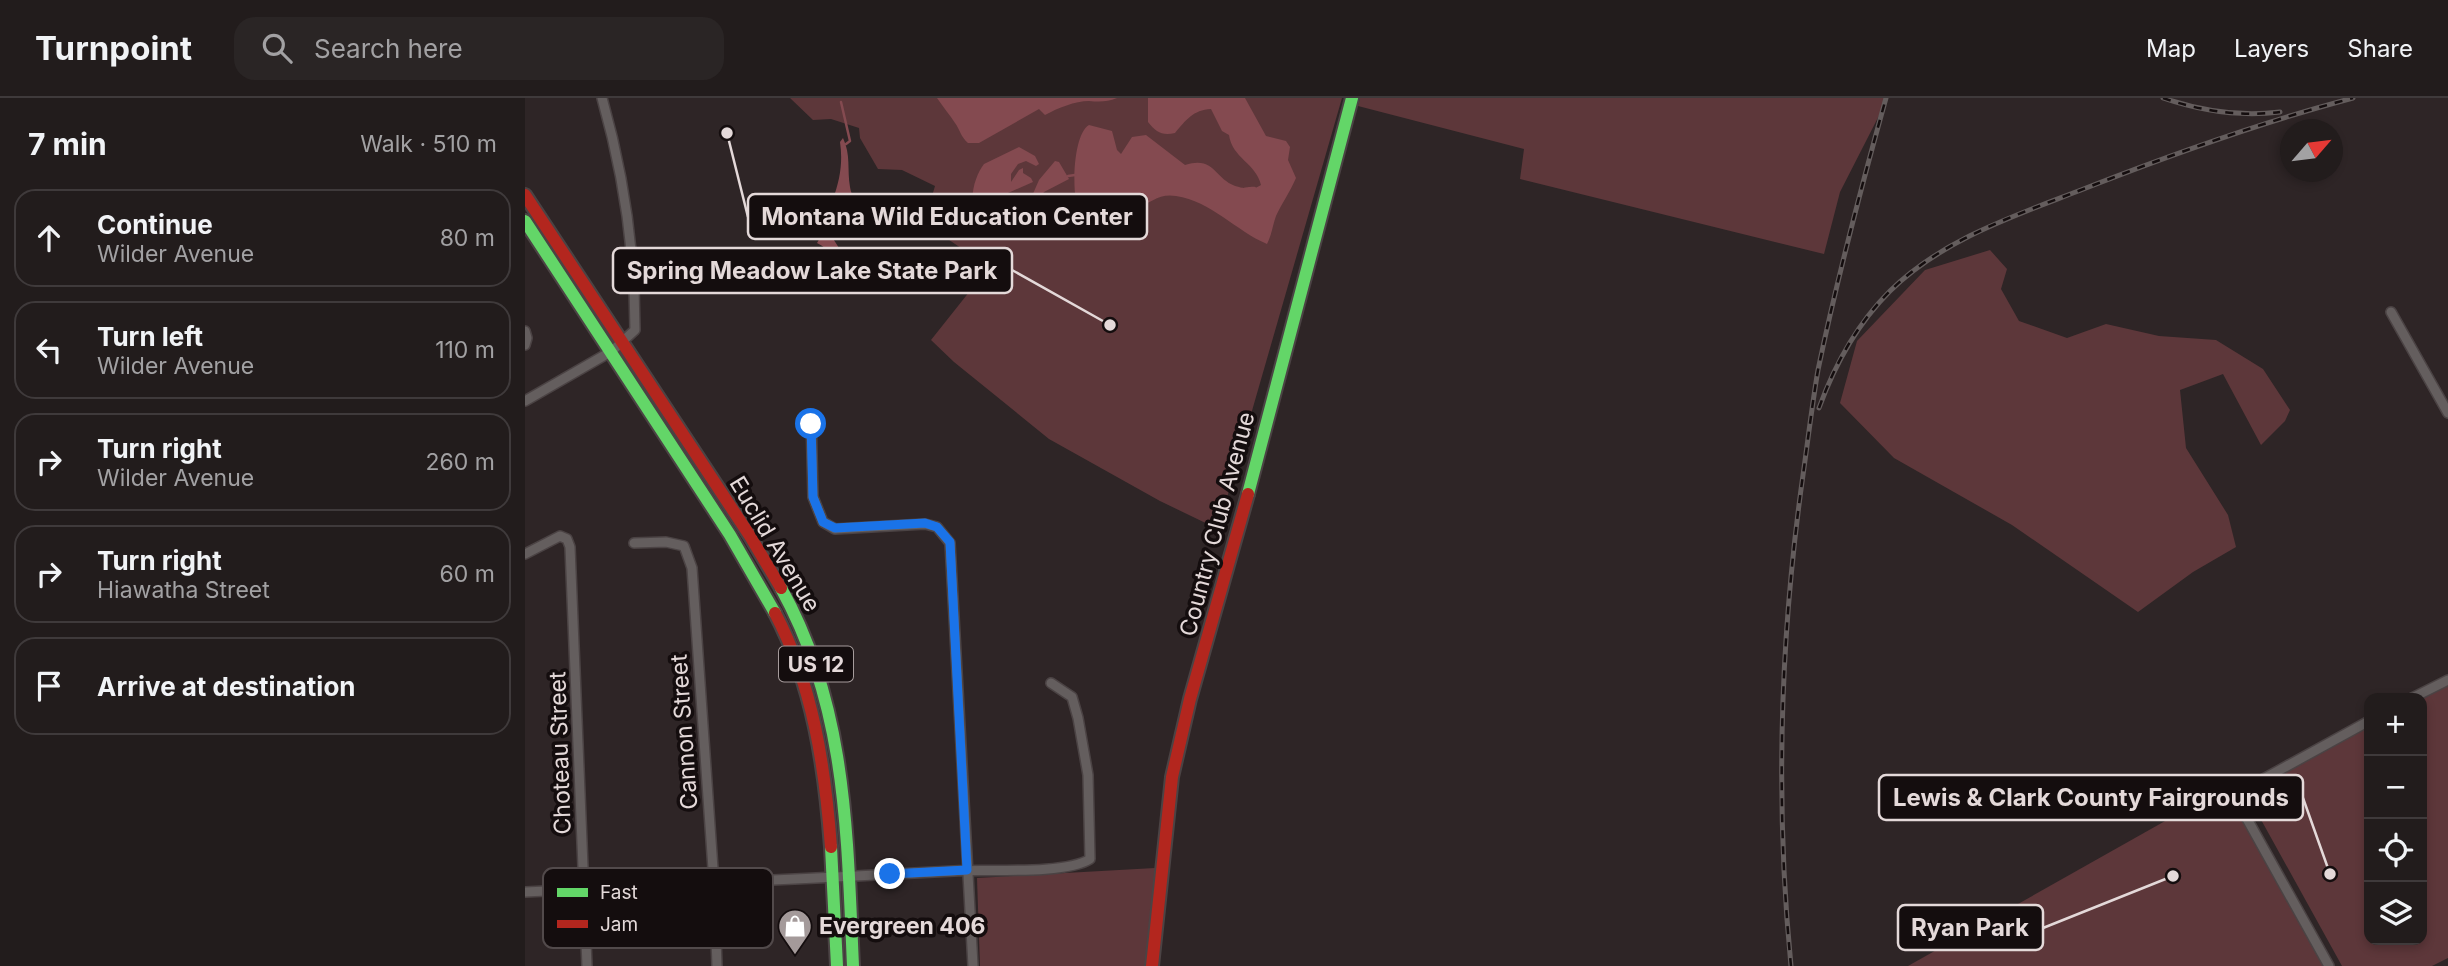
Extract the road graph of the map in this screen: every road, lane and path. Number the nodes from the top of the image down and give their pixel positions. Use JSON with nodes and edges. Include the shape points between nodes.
{"nodes":[{"id":1,"x":603,"y":98,"type":"edge"},
{"id":2,"x":1352,"y":98,"type":"edge"},
{"id":3,"x":525,"y":195,"type":"edge"},
{"id":4,"x":525,"y":221,"type":"edge"},
{"id":5,"x":2391,"y":312,"type":"dead end"},
{"id":6,"x":525,"y":331,"type":"edge"},
{"id":7,"x":623,"y":343,"type":"junction"},
{"id":8,"x":525,"y":345,"type":"edge"},
{"id":9,"x":612,"y":351,"type":"junction"},
{"id":10,"x":525,"y":401,"type":"edge"},
{"id":11,"x":2448,"y":414,"type":"edge"},
{"id":12,"x":811,"y":415,"type":"dead end"},
{"id":13,"x":750,"y":536,"type":"junction"},
{"id":14,"x":634,"y":543,"type":"dead end"},
{"id":15,"x":736,"y":546,"type":"junction"},
{"id":16,"x":525,"y":554,"type":"edge"},
{"id":17,"x":2448,"y":680,"type":"edge"},
{"id":18,"x":1051,"y":683,"type":"dead end"},
{"id":19,"x":2422,"y":693,"type":"edge"},
{"id":20,"x":2364,"y":724,"type":"edge"},
{"id":21,"x":582,"y":868,"type":"edge"},
{"id":22,"x":713,"y":868,"type":"edge"},
{"id":23,"x":967,"y":870,"type":"junction"},
{"id":24,"x":848,"y":876,"type":"junction"},
{"id":25,"x":833,"y":877,"type":"junction"},
{"id":26,"x":773,"y":880,"type":"edge"},
{"id":27,"x":543,"y":891,"type":"edge"},
{"id":28,"x":525,"y":892,"type":"edge"},
{"id":29,"x":586,"y":948,"type":"edge"},
{"id":30,"x":716,"y":948,"type":"edge"},
{"id":31,"x":587,"y":966,"type":"edge"},
{"id":32,"x":716,"y":966,"type":"edge"},
{"id":33,"x":837,"y":966,"type":"edge"},
{"id":34,"x":853,"y":966,"type":"edge"},
{"id":35,"x":973,"y":966,"type":"edge"},
{"id":36,"x":1152,"y":966,"type":"edge"},
{"id":37,"x":2329,"y":966,"type":"edge"}],
"edges":[{"from":1,"to":7,"type":"street","via":[[623,180],[632,251],[635,330]]},
{"from":2,"to":36,"type":"main road","name":"Country Club Avenue","via":[[1190,699],[1172,778]]},
{"from":3,"to":7,"type":"main road","name":"Euclid Avenue","number":"US 12"},
{"from":4,"to":9,"type":"main road","name":"Euclid Avenue","number":"US 12"},
{"from":5,"to":11,"type":"street"},
{"from":6,"to":8,"type":"street"},
{"from":7,"to":9,"type":"street"},
{"from":7,"to":13,"type":"main road","name":"Euclid Avenue","number":"US 12"},
{"from":9,"to":10,"type":"street"},
{"from":9,"to":15,"type":"main road","name":"Euclid Avenue","number":"US 12"},
{"from":12,"to":23,"type":"street","via":[[813,497],[823,522],[835,528],[925,523],[937,527],[950,542]]},
{"from":13,"to":15,"type":"main road"},
{"from":13,"to":24,"type":"main road","name":"Euclid Avenue","number":"US 12","via":[[795,615],[823,687],[840,769]]},
{"from":14,"to":22,"type":"street","name":"Cannon Street","via":[[684,546],[692,568]]},
{"from":15,"to":25,"type":"main road","name":"Euclid Avenue","number":"US 12","via":[[780,621],[804,681],[824,764]]},
{"from":16,"to":21,"type":"street","name":"Choteau Street","via":[[560,536],[570,547]]},
{"from":17,"to":19,"type":"street"},
{"from":18,"to":23,"type":"street","via":[[1072,697],[1078,718],[1086,767],[1090,859],[1055,868]]},
{"from":20,"to":37,"type":"street","via":[[2263,779],[2236,799]]},
{"from":23,"to":24,"type":"street"},
{"from":23,"to":35,"type":"street"},
{"from":24,"to":25,"type":"street"},
{"from":24,"to":34,"type":"main road","name":"Euclid Avenue","number":"US 12"},
{"from":25,"to":26,"type":"street"},
{"from":25,"to":33,"type":"main road","name":"Euclid Avenue","number":"US 12"},
{"from":27,"to":28,"type":"street"},
{"from":29,"to":31,"type":"street","name":"Choteau Street"},
{"from":30,"to":32,"type":"street","name":"Cannon Street"}]}
